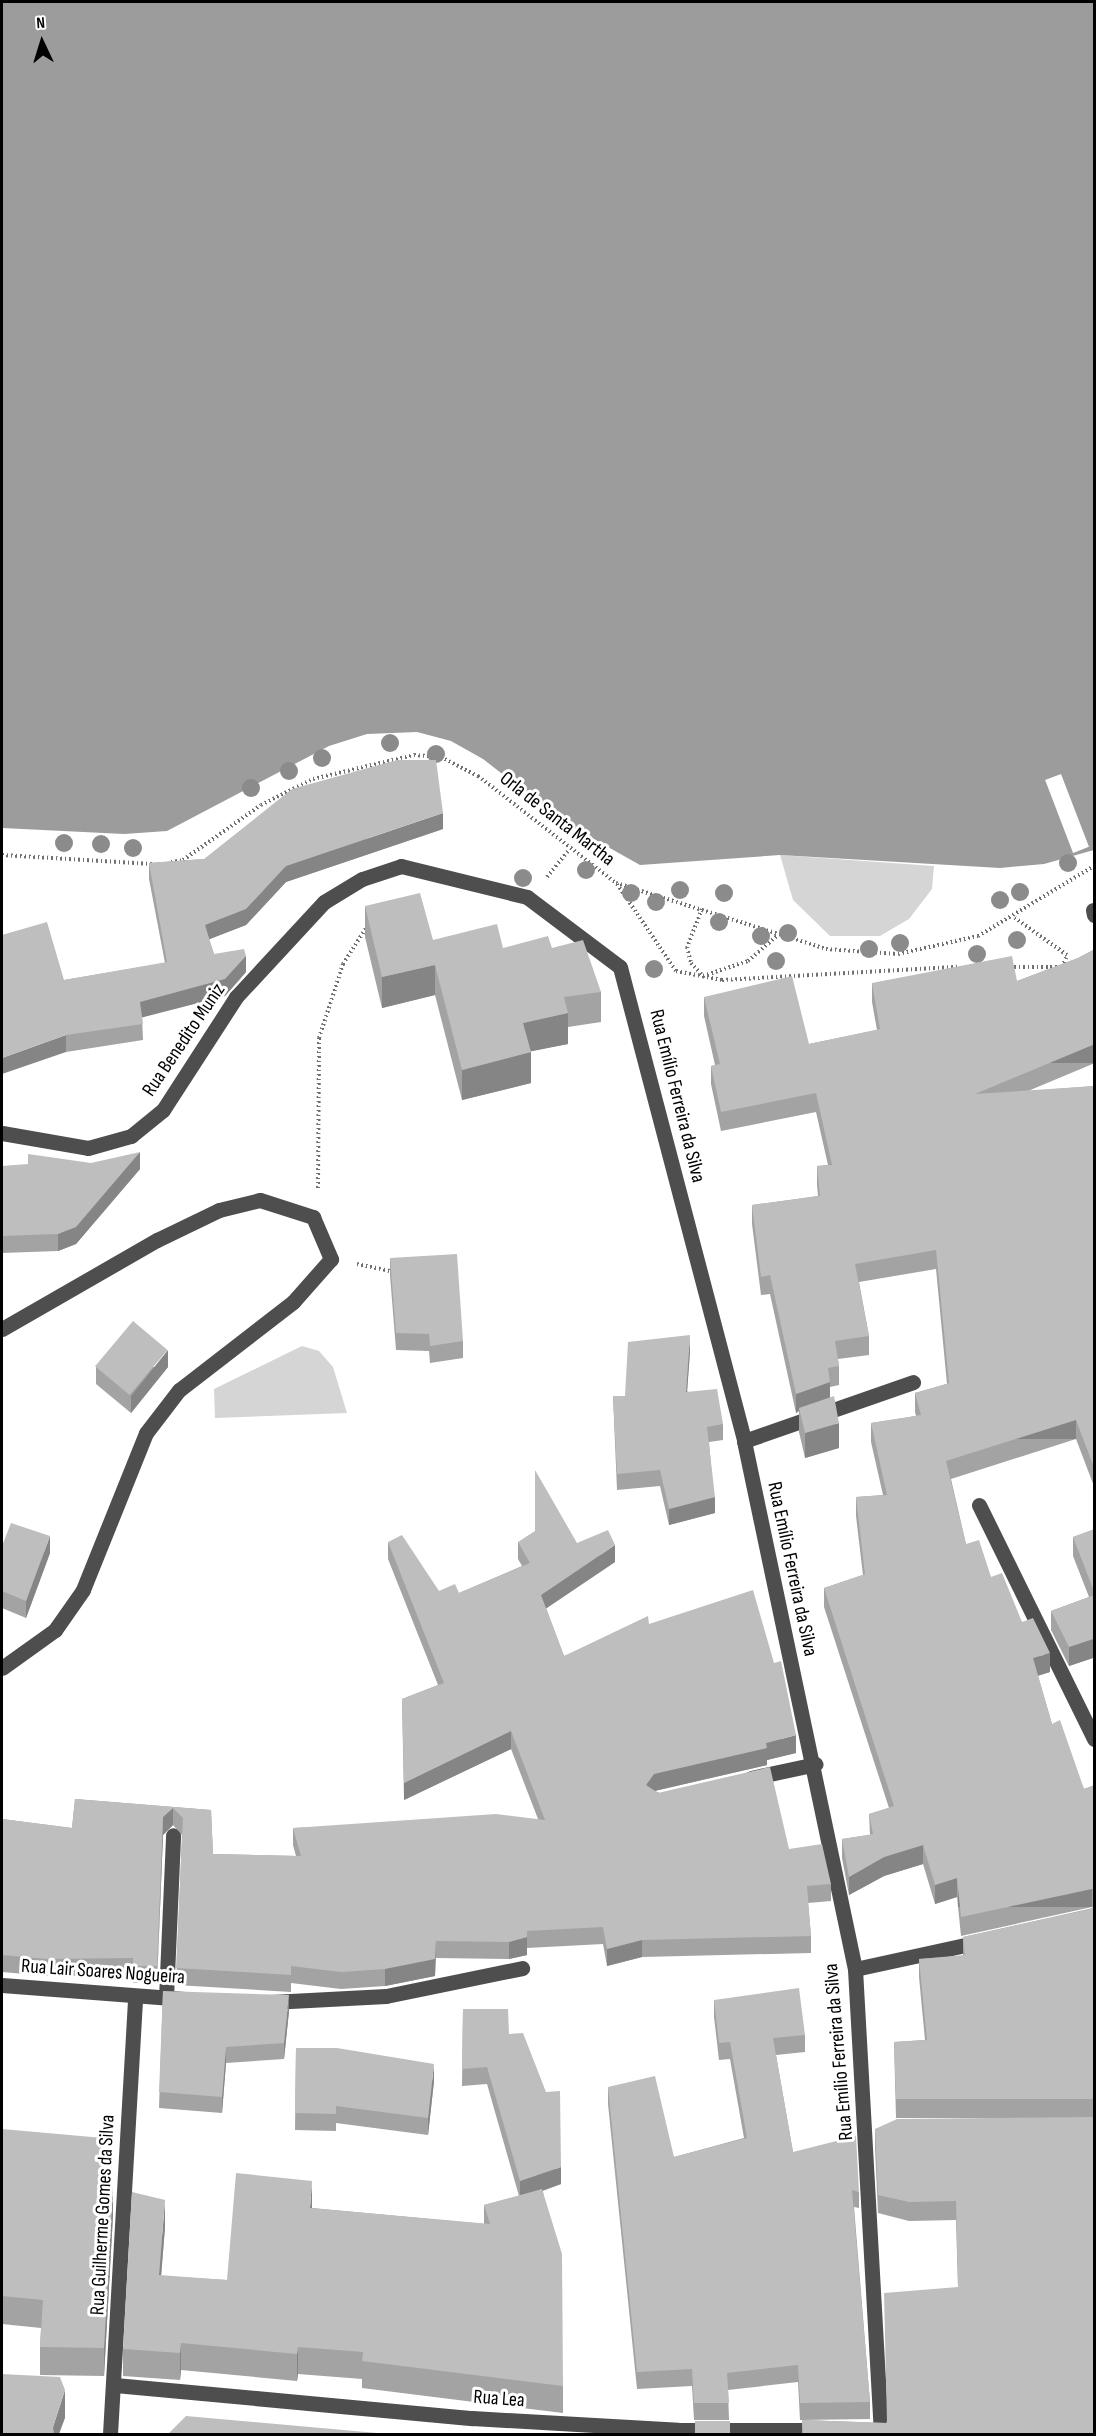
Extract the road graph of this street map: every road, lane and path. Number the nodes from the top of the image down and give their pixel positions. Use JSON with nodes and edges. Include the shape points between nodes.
{"nodes":[{"id":1,"x":2,"y":855,"type":"edge"},
{"id":2,"x":1095,"y":866,"type":"edge"},
{"id":3,"x":401,"y":867,"type":"joint"},
{"id":4,"x":616,"y":884,"type":"junction"},
{"id":5,"x":702,"y":909,"type":"junction"},
{"id":6,"x":1015,"y":918,"type":"junction"},
{"id":7,"x":374,"y":919,"type":"edge"},
{"id":8,"x":778,"y":935,"type":"junction"},
{"id":9,"x":968,"y":967,"type":"edge"},
{"id":10,"x":1003,"y":967,"type":"edge"},
{"id":11,"x":704,"y":976,"type":"junction"},
{"id":12,"x":2,"y":1133,"type":"edge"},
{"id":13,"x":313,"y":1217,"type":"junction"},
{"id":14,"x":331,"y":1259,"type":"junction"},
{"id":15,"x":399,"y":1272,"type":"edge"},
{"id":16,"x":2,"y":1329,"type":"edge"},
{"id":17,"x":913,"y":1382,"type":"dead end"},
{"id":18,"x":744,"y":1441,"type":"junction"},
{"id":19,"x":979,"y":1505,"type":"dead end"},
{"id":20,"x":2,"y":1668,"type":"edge"},
{"id":21,"x":1095,"y":1739,"type":"edge"},
{"id":22,"x":816,"y":1764,"type":"junction"},
{"id":23,"x":733,"y":1783,"type":"edge"},
{"id":24,"x":173,"y":1835,"type":"dead end"},
{"id":25,"x":1003,"y":1937,"type":"edge"},
{"id":26,"x":522,"y":1968,"type":"dead end"},
{"id":27,"x":855,"y":1969,"type":"junction"},
{"id":28,"x":2,"y":1985,"type":"edge"},
{"id":29,"x":135,"y":1997,"type":"junction"},
{"id":30,"x":166,"y":1998,"type":"junction"},
{"id":31,"x":201,"y":1999,"type":"edge"},
{"id":32,"x":248,"y":2001,"type":"edge"},
{"id":33,"x":115,"y":2385,"type":"junction"},
{"id":34,"x":834,"y":2430,"type":"edge"},
{"id":35,"x":857,"y":2430,"type":"edge"},
{"id":36,"x":881,"y":2432,"type":"edge"},
{"id":37,"x":110,"y":2434,"type":"edge"}],
"edges":[{"from":1,"to":4,"type":"path","name":"Orla de Santa Martha","via":[[70,856],[131,867],[183,860],[261,805],[313,779],[414,755],[441,757],[478,776],[568,851]]},
{"from":2,"to":6,"type":"path","name":"Orla de Santa Martha","via":[[1059,885]]},
{"from":3,"to":12,"type":"street","name":"Rua Benedito Muniz","via":[[362,879],[324,902],[236,997],[163,1110],[131,1136],[88,1148]]},
{"from":3,"to":18,"type":"street","name":"Rua Emílio Ferreira da Silva","via":[[527,897],[620,967]]},
{"from":4,"to":5,"type":"path","name":"Orla de Santa Martha"},
{"from":4,"to":11,"type":"path","via":[[676,971]]},
{"from":5,"to":8,"type":"path","name":"Orla de Santa Martha"},
{"from":5,"to":11,"type":"path","via":[[687,947],[691,963]]},
{"from":6,"to":8,"type":"path","name":"Orla de Santa Martha","via":[[978,936],[898,954],[826,949]]},
{"from":6,"to":10,"type":"path","via":[[1067,955],[1062,967]]},
{"from":7,"to":13,"type":"path","via":[[358,936],[343,964],[319,1038]]},
{"from":8,"to":11,"type":"path","via":[[748,961]]},
{"from":9,"to":11,"type":"path"},
{"from":13,"to":14,"type":"street"},
{"from":13,"to":16,"type":"street","via":[[260,1200],[219,1210]]},
{"from":14,"to":15,"type":"path"},
{"from":14,"to":20,"type":"street","via":[[293,1302],[179,1390],[146,1433],[83,1590],[55,1630]]},
{"from":17,"to":18,"type":"street"},
{"from":18,"to":22,"type":"street","name":"Rua Emílio Ferreira da Silva"},
{"from":19,"to":21,"type":"street"},
{"from":22,"to":23,"type":"street"},
{"from":22,"to":27,"type":"street","name":"Rua Emílio Ferreira da Silva"},
{"from":24,"to":30,"type":"street"},
{"from":25,"to":27,"type":"street"},
{"from":26,"to":32,"type":"street","via":[[386,1996]]},
{"from":27,"to":36,"type":"street","name":"Rua Emílio Ferreira da Silva","via":[[873,2128]]},
{"from":28,"to":29,"type":"street","name":"Rua Lair Soares Nogueira"},
{"from":29,"to":30,"type":"street","name":"Rua Lair Soares Nogueira"},
{"from":29,"to":33,"type":"street","name":"Rua Guilherme Gomes da Silva"},
{"from":30,"to":31,"type":"street","name":"Rua Lair Soares Nogueira"},
{"from":33,"to":34,"type":"street","name":"Rua Lea","via":[[472,2418],[678,2430]]},
{"from":33,"to":37,"type":"street","name":"Rua Guilherme Gomes da Silva"},
{"from":35,"to":36,"type":"street"}]}
